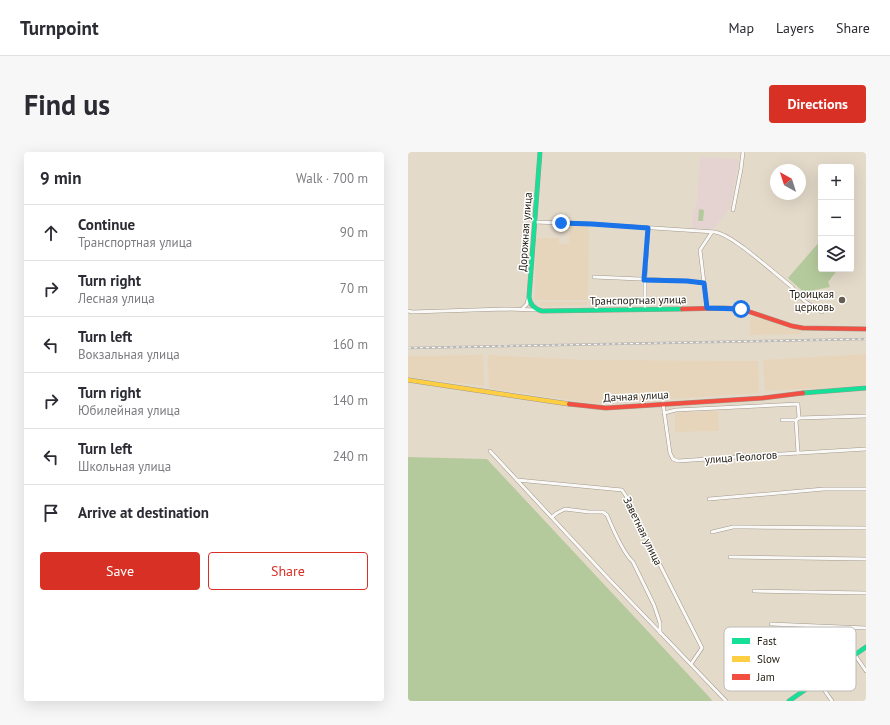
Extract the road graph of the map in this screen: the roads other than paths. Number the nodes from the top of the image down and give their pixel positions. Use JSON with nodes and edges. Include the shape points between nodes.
{"nodes":[{"id":1,"x":540,"y":152,"type":"edge"},
{"id":2,"x":743,"y":152,"type":"edge"},
{"id":3,"x":733,"y":210,"type":"dead end"},
{"id":4,"x":534,"y":222,"type":"junction"},
{"id":5,"x":648,"y":228,"type":"junction"},
{"id":6,"x":713,"y":232,"type":"junction"},
{"id":7,"x":594,"y":277,"type":"dead end"},
{"id":8,"x":644,"y":280,"type":"junction"},
{"id":9,"x":704,"y":283,"type":"junction"},
{"id":10,"x":529,"y":297,"type":"junction"},
{"id":11,"x":707,"y":308,"type":"junction"},
{"id":12,"x":645,"y":309,"type":"junction"},
{"id":13,"x":521,"y":310,"type":"junction"},
{"id":14,"x":537,"y":310,"type":"junction"},
{"id":15,"x":408,"y":311,"type":"edge"},
{"id":16,"x":822,"y":312,"type":"dead end"},
{"id":17,"x":866,"y":328,"type":"edge"},
{"id":18,"x":408,"y":380,"type":"edge"},
{"id":19,"x":866,"y":388,"type":"edge"},
{"id":20,"x":663,"y":404,"type":"junction"},
{"id":21,"x":664,"y":413,"type":"junction"},
{"id":22,"x":866,"y":416,"type":"edge"},
{"id":23,"x":798,"y":419,"type":"junction"},
{"id":24,"x":782,"y":420,"type":"dead end"},
{"id":25,"x":866,"y":449,"type":"edge"},
{"id":26,"x":490,"y":451,"type":"dead end"},
{"id":27,"x":798,"y":453,"type":"junction"},
{"id":28,"x":517,"y":480,"type":"junction"},
{"id":29,"x":866,"y":489,"type":"edge"},
{"id":30,"x":709,"y":498,"type":"dead end"},
{"id":31,"x":552,"y":517,"type":"junction"},
{"id":32,"x":866,"y":528,"type":"edge"},
{"id":33,"x":712,"y":532,"type":"dead end"},
{"id":34,"x":730,"y":557,"type":"dead end"},
{"id":35,"x":866,"y":559,"type":"edge"},
{"id":36,"x":754,"y":591,"type":"dead end"},
{"id":37,"x":866,"y":593,"type":"edge"},
{"id":38,"x":771,"y":624,"type":"dead end"},
{"id":39,"x":842,"y":627,"type":"edge"},
{"id":40,"x":856,"y":628,"type":"edge"},
{"id":41,"x":866,"y":628,"type":"edge"},
{"id":42,"x":660,"y":633,"type":"junction"},
{"id":43,"x":866,"y":647,"type":"edge"},
{"id":44,"x":856,"y":654,"type":"edge"},
{"id":45,"x":856,"y":656,"type":"edge"},
{"id":46,"x":691,"y":664,"type":"junction"},
{"id":47,"x":866,"y":671,"type":"edge"},
{"id":48,"x":804,"y":691,"type":"edge"},
{"id":49,"x":825,"y":691,"type":"edge"},
{"id":50,"x":726,"y":701,"type":"edge"},
{"id":51,"x":789,"y":701,"type":"edge"},
{"id":52,"x":832,"y":701,"type":"edge"}],
"edges":[{"from":1,"to":4,"type":"street","name":"Дорожная улица"},
{"from":2,"to":3,"type":"street"},
{"from":4,"to":5,"type":"street"},
{"from":4,"to":10,"type":"street","name":"Дорожная улица"},
{"from":5,"to":6,"type":"street"},
{"from":5,"to":8,"type":"street"},
{"from":6,"to":9,"type":"street","via":[[700,250]]},
{"from":6,"to":16,"type":"street","via":[[727,236],[792,287],[796,294]]},
{"from":7,"to":8,"type":"street"},
{"from":8,"to":9,"type":"street"},
{"from":8,"to":12,"type":"street"},
{"from":9,"to":11,"type":"street"},
{"from":10,"to":13,"type":"street"},
{"from":10,"to":14,"type":"street","via":[[531,306]]},
{"from":11,"to":12,"type":"street","name":"Транспортная улица"},
{"from":11,"to":17,"type":"street","name":"Транспортная улица","via":[[741,309],[803,328]]},
{"from":12,"to":14,"type":"street","name":"Транспортная улица"},
{"from":13,"to":14,"type":"street","name":"Транспортная улица"},
{"from":13,"to":15,"type":"street","name":"Транспортная улица"},
{"from":18,"to":20,"type":"street","name":"Дачная улица","via":[[592,407]]},
{"from":19,"to":20,"type":"street","name":"Дачная улица"},
{"from":20,"to":21,"type":"street","name":"улица Геологов"},
{"from":21,"to":23,"type":"street","via":[[676,410],[798,404]]},
{"from":21,"to":27,"type":"street","name":"улица Геологов","via":[[670,452],[673,459],[678,462]]},
{"from":22,"to":23,"type":"street"},
{"from":23,"to":24,"type":"street"},
{"from":23,"to":27,"type":"street"},
{"from":25,"to":27,"type":"street","name":"улица Геологов"},
{"from":26,"to":28,"type":"street"},
{"from":28,"to":31,"type":"street"},
{"from":28,"to":46,"type":"street","name":"Заветная улица","via":[[622,490],[702,648]]},
{"from":29,"to":30,"type":"street","via":[[824,489]]},
{"from":31,"to":42,"type":"street"},
{"from":31,"to":42,"type":"street","via":[[565,509],[603,512],[607,515],[654,605],[660,623]]},
{"from":32,"to":33,"type":"street","via":[[733,527]]},
{"from":34,"to":35,"type":"street"},
{"from":36,"to":37,"type":"street"},
{"from":38,"to":39,"type":"street"},
{"from":40,"to":41,"type":"street"},
{"from":42,"to":46,"type":"street"},
{"from":43,"to":44,"type":"street"},
{"from":45,"to":47,"type":"street"},
{"from":46,"to":50,"type":"street"},
{"from":48,"to":51,"type":"street"},
{"from":49,"to":52,"type":"street"}]}
